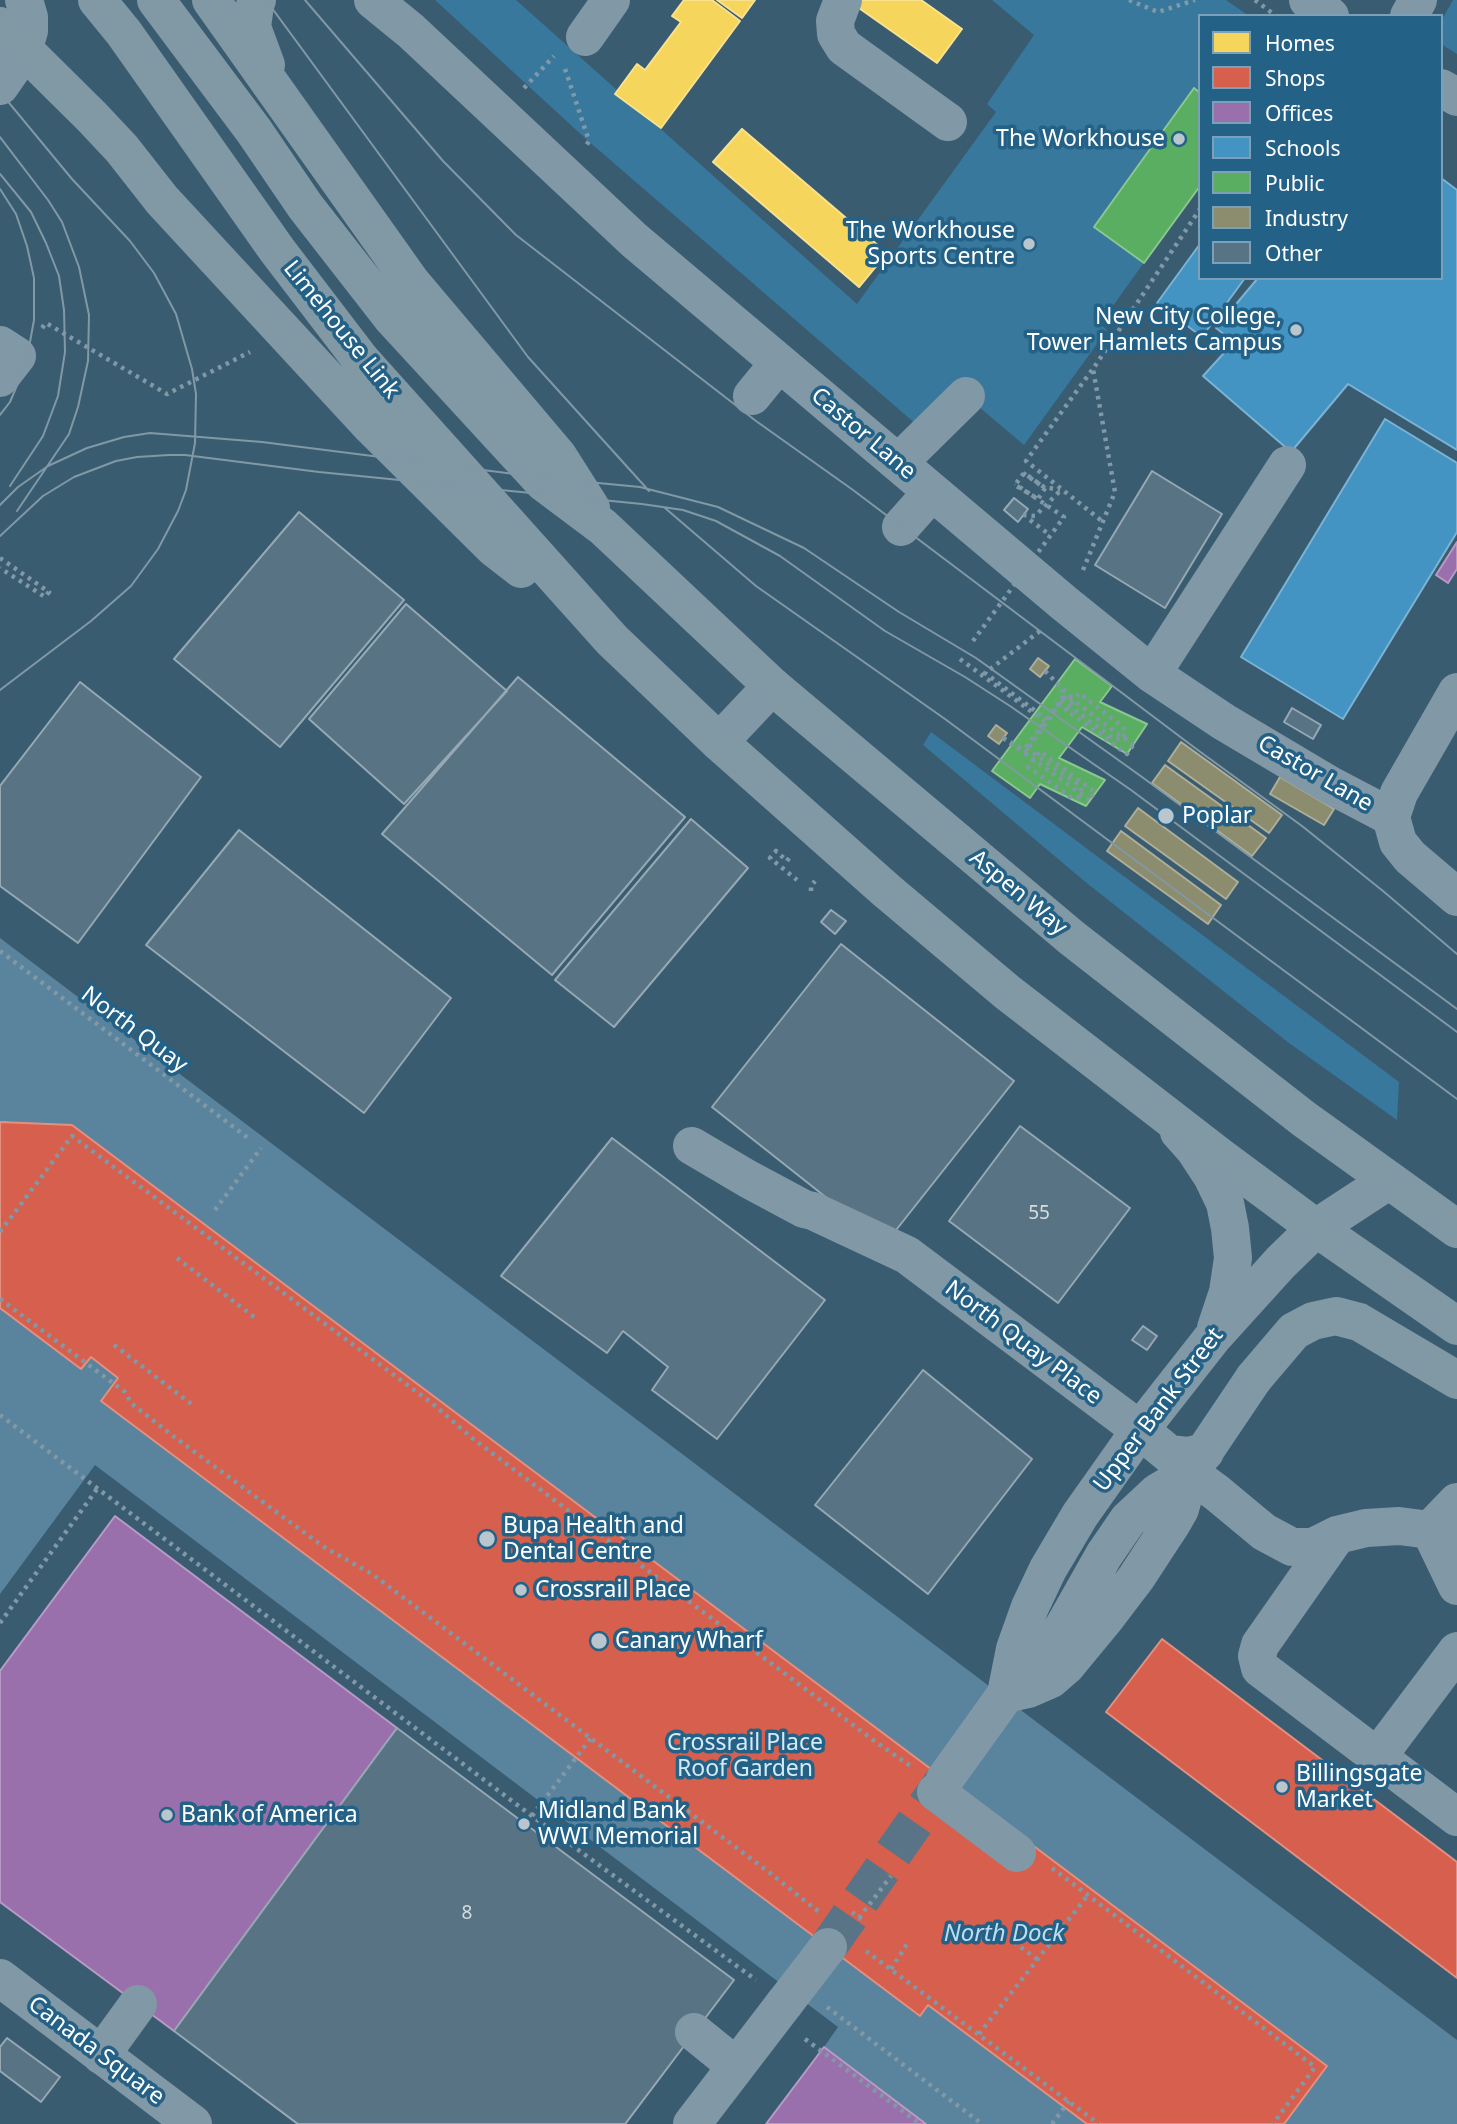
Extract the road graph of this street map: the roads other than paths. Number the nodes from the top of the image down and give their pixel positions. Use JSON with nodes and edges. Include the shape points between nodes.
{"nodes":[{"id":1,"x":24,"y":0,"type":"edge"},
{"id":2,"x":97,"y":0,"type":"edge"},
{"id":3,"x":156,"y":0,"type":"edge"},
{"id":4,"x":211,"y":0,"type":"edge"},
{"id":5,"x":257,"y":0,"type":"edge"},
{"id":6,"x":373,"y":0,"type":"edge"},
{"id":7,"x":611,"y":0,"type":"edge"},
{"id":8,"x":843,"y":0,"type":"edge"},
{"id":9,"x":1308,"y":0,"type":"edge"},
{"id":10,"x":1327,"y":14,"type":"edge"},
{"id":11,"x":12,"y":37,"type":"edge"},
{"id":12,"x":572,"y":44,"type":"road end"},
{"id":13,"x":0,"y":86,"type":"edge"},
{"id":14,"x":276,"y":94,"type":"junction"},
{"id":15,"x":948,"y":122,"type":"dead end"},
{"id":16,"x":779,"y":363,"type":"junction"},
{"id":17,"x":752,"y":396,"type":"dead end"},
{"id":18,"x":966,"y":396,"type":"dead end"},
{"id":19,"x":898,"y":463,"type":"junction"},
{"id":20,"x":1287,"y":465,"type":"dead end"},
{"id":21,"x":932,"y":492,"type":"junction"},
{"id":22,"x":603,"y":527,"type":"junction"},
{"id":23,"x":901,"y":527,"type":"dead end"},
{"id":24,"x":612,"y":640,"type":"junction"},
{"id":25,"x":1152,"y":674,"type":"junction"},
{"id":26,"x":772,"y":686,"type":"junction"},
{"id":27,"x":1457,"y":692,"type":"edge"},
{"id":28,"x":719,"y":742,"type":"junction"},
{"id":29,"x":1391,"y":817,"type":"junction"},
{"id":30,"x":1457,"y":897,"type":"edge"},
{"id":31,"x":1150,"y":1102,"type":"junction"},
{"id":32,"x":692,"y":1146,"type":"dead end"},
{"id":33,"x":1388,"y":1181,"type":"junction"},
{"id":34,"x":1316,"y":1228,"type":"junction"},
{"id":35,"x":1457,"y":1229,"type":"edge"},
{"id":36,"x":1457,"y":1326,"type":"edge"},
{"id":37,"x":1213,"y":1336,"type":"junction"},
{"id":38,"x":1254,"y":1378,"type":"joint"},
{"id":39,"x":1457,"y":1380,"type":"edge"},
{"id":40,"x":1140,"y":1430,"type":"junction"},
{"id":41,"x":1197,"y":1462,"type":"junction"},
{"id":42,"x":1457,"y":1502,"type":"edge"},
{"id":43,"x":1337,"y":1535,"type":"junction"},
{"id":44,"x":1444,"y":1536,"type":"edge"},
{"id":45,"x":1457,"y":1586,"type":"edge"},
{"id":46,"x":1457,"y":1651,"type":"edge"},
{"id":47,"x":1017,"y":1691,"type":"junction"},
{"id":48,"x":1378,"y":1756,"type":"junction"},
{"id":49,"x":1457,"y":1817,"type":"edge"},
{"id":50,"x":1032,"y":1858,"type":"road end"},
{"id":51,"x":826,"y":1931,"type":"tunnel mouth"},
{"id":52,"x":0,"y":1978,"type":"edge"},
{"id":53,"x":138,"y":2004,"type":"dead end"},
{"id":54,"x":694,"y":2032,"type":"dead end"},
{"id":55,"x":101,"y":2055,"type":"junction"},
{"id":56,"x":736,"y":2066,"type":"junction"},
{"id":57,"x":193,"y":2124,"type":"edge"},
{"id":58,"x":692,"y":2124,"type":"edge"}],
"edges":[{"from":1,"to":11,"type":"street","via":[[29,32]]},
{"from":2,"to":24,"type":"highway","name":"Limehouse Link","via":[[361,360]]},
{"from":3,"to":22,"type":"highway","name":"Limehouse Link","via":[[393,319],[542,482]]},
{"from":4,"to":14,"type":"highway"},
{"from":5,"to":14,"type":"highway","via":[[252,27]]},
{"from":6,"to":16,"type":"street","name":"Castor Lane","via":[[634,240]]},
{"from":7,"to":12,"type":"street"},
{"from":8,"to":15,"type":"street","via":[[835,21],[844,47]]},
{"from":9,"to":10,"type":"street"},
{"from":11,"to":13,"type":"street","via":[[12,71]]},
{"from":11,"to":24,"type":"highway","via":[[122,149],[162,200],[371,426],[494,548]]},
{"from":14,"to":22,"type":"highway","via":[[411,282],[558,456]]},
{"from":16,"to":17,"type":"street"},
{"from":16,"to":19,"type":"street","name":"Castor Lane"},
{"from":18,"to":19,"type":"street"},
{"from":19,"to":21,"type":"street","name":"Castor Lane"},
{"from":20,"to":25,"type":"street"},
{"from":21,"to":23,"type":"street"},
{"from":21,"to":25,"type":"street","name":"Castor Lane"},
{"from":22,"to":26,"type":"highway","name":"Aspen Way"},
{"from":24,"to":28,"type":"highway"},
{"from":25,"to":29,"type":"street","name":"Castor Lane","via":[[1247,736]]},
{"from":26,"to":28,"type":"street"},
{"from":26,"to":33,"type":"highway","name":"Aspen Way","via":[[1072,938]]},
{"from":27,"to":29,"type":"street","via":[[1399,793]]},
{"from":28,"to":31,"type":"highway","via":[[1007,992]]},
{"from":29,"to":30,"type":"street","via":[[1398,842],[1410,857]]},
{"from":31,"to":34,"type":"highway"},
{"from":31,"to":37,"type":"street","via":[[1195,1150],[1225,1203],[1233,1258],[1228,1292]]},
{"from":32,"to":40,"type":"street","name":"North Quay Place","via":[[804,1209],[906,1255]]},
{"from":33,"to":34,"type":"street","name":"Upper Bank Street"},
{"from":33,"to":35,"type":"highway","name":"Aspen Way"},
{"from":34,"to":36,"type":"highway"},
{"from":34,"to":37,"type":"street","name":"Upper Bank Street"},
{"from":37,"to":40,"type":"street","name":"Upper Bank Street"},
{"from":38,"to":39,"type":"highway","via":[[1294,1331],[1336,1316],[1359,1321]]},
{"from":38,"to":41,"type":"street"},
{"from":40,"to":41,"type":"street","name":"North Quay Place","via":[[1169,1454]]},
{"from":40,"to":47,"type":"street","name":"Upper Bank Street","via":[[1080,1515],[1030,1606],[1014,1650]]},
{"from":41,"to":43,"type":"street","via":[[1264,1532],[1292,1547],[1313,1547]]},
{"from":41,"to":47,"type":"street","via":[[1128,1520]]},
{"from":42,"to":44,"type":"street"},
{"from":43,"to":44,"type":"street","via":[[1399,1526]]},
{"from":43,"to":48,"type":"street","via":[[1260,1644],[1257,1656],[1260,1668]]},
{"from":44,"to":45,"type":"street"},
{"from":46,"to":48,"type":"street"},
{"from":47,"to":50,"type":"street","via":[[933,1781]]},
{"from":48,"to":49,"type":"street"},
{"from":51,"to":56,"type":"street","bridge":true,"via":[[773,2001]]},
{"from":52,"to":55,"type":"street","name":"Canada Square"},
{"from":53,"to":55,"type":"street"},
{"from":54,"to":56,"type":"street"},
{"from":55,"to":57,"type":"street","name":"Canada Square"},
{"from":56,"to":58,"type":"street"}]}
